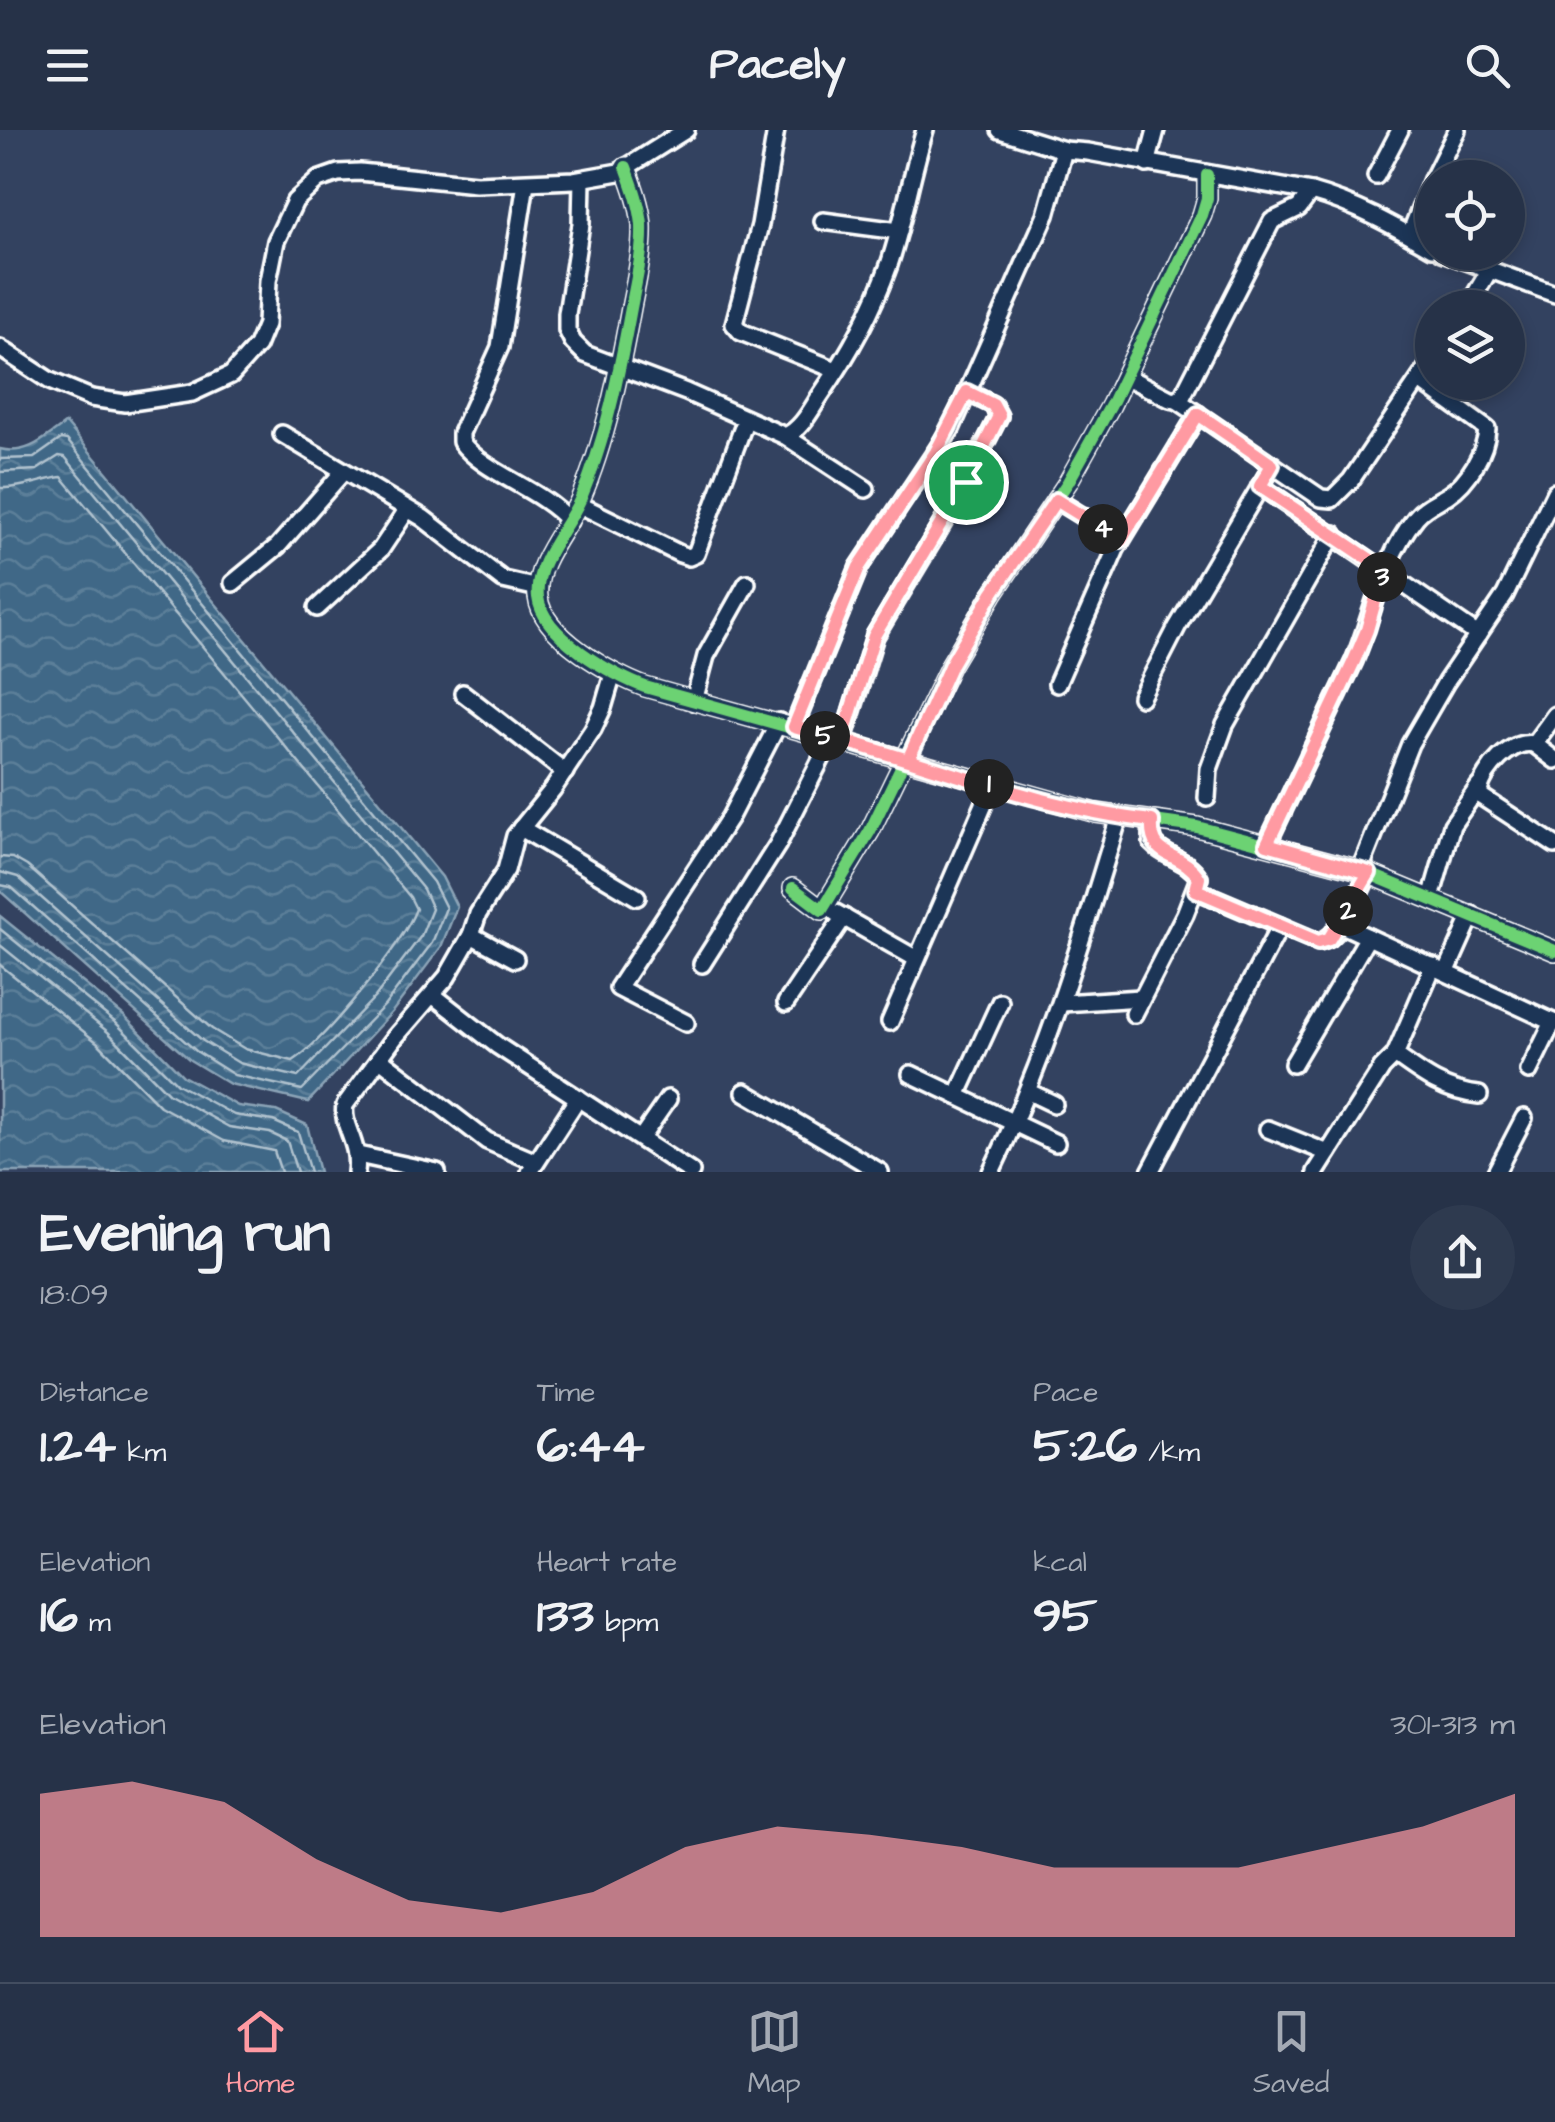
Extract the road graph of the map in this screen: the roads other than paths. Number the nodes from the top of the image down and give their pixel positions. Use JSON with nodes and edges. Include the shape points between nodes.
{"nodes":[{"id":1,"x":686,"y":130,"type":"edge"},
{"id":2,"x":776,"y":130,"type":"edge"},
{"id":3,"x":926,"y":130,"type":"edge"},
{"id":4,"x":1000,"y":130,"type":"edge"},
{"id":5,"x":1156,"y":130,"type":"edge"},
{"id":6,"x":1400,"y":130,"type":"edge"},
{"id":7,"x":1457,"y":130,"type":"edge"},
{"id":8,"x":1023,"y":134,"type":"edge"},
{"id":9,"x":1064,"y":150,"type":"junction"},
{"id":10,"x":1149,"y":156,"type":"junction"},
{"id":11,"x":1442,"y":160,"type":"edge"},
{"id":12,"x":626,"y":166,"type":"junction"},
{"id":13,"x":1207,"y":175,"type":"junction"},
{"id":14,"x":1376,"y":176,"type":"dead end"},
{"id":15,"x":582,"y":179,"type":"junction"},
{"id":16,"x":526,"y":184,"type":"junction"},
{"id":17,"x":1312,"y":192,"type":"junction"},
{"id":18,"x":823,"y":221,"type":"dead end"},
{"id":19,"x":1415,"y":222,"type":"edge"},
{"id":20,"x":899,"y":231,"type":"junction"},
{"id":21,"x":1410,"y":234,"type":"junction"},
{"id":22,"x":1415,"y":237,"type":"edge"},
{"id":23,"x":1489,"y":271,"type":"joint"},
{"id":24,"x":1478,"y":290,"type":"edge"},
{"id":25,"x":1555,"y":294,"type":"edge"},
{"id":26,"x":0,"y":348,"type":"edge"},
{"id":27,"x":620,"y":367,"type":"junction"},
{"id":28,"x":836,"y":370,"type":"junction"},
{"id":29,"x":1125,"y":376,"type":"junction"},
{"id":30,"x":1415,"y":387,"type":"edge"},
{"id":31,"x":967,"y":392,"type":"junction"},
{"id":32,"x":1177,"y":400,"type":"junction"},
{"id":33,"x":1449,"y":400,"type":"edge"},
{"id":34,"x":1198,"y":414,"type":"junction"},
{"id":35,"x":746,"y":419,"type":"junction"},
{"id":36,"x":282,"y":434,"type":"dead end"},
{"id":37,"x":785,"y":436,"type":"junction"},
{"id":38,"x":1272,"y":465,"type":"junction"},
{"id":39,"x":343,"y":472,"type":"junction"},
{"id":40,"x":1260,"y":486,"type":"junction"},
{"id":41,"x":866,"y":489,"type":"dead end"},
{"id":42,"x":1554,"y":494,"type":"edge"},
{"id":43,"x":1056,"y":500,"type":"junction"},
{"id":44,"x":578,"y":504,"type":"junction"},
{"id":45,"x":406,"y":510,"type":"junction"},
{"id":46,"x":569,"y":521,"type":"junction"},
{"id":47,"x":1334,"y":534,"type":"junction"},
{"id":48,"x":1121,"y":540,"type":"junction"},
{"id":49,"x":1384,"y":569,"type":"junction"},
{"id":50,"x":233,"y":582,"type":"dead end"},
{"id":51,"x":747,"y":583,"type":"dead end"},
{"id":52,"x":538,"y":588,"type":"junction"},
{"id":53,"x":317,"y":608,"type":"dead end"},
{"id":54,"x":1478,"y":635,"type":"junction"},
{"id":55,"x":613,"y":674,"type":"junction"},
{"id":56,"x":1057,"y":684,"type":"dead end"},
{"id":57,"x":463,"y":693,"type":"dead end"},
{"id":58,"x":1141,"y":697,"type":"dead end"},
{"id":59,"x":694,"y":701,"type":"junction"},
{"id":60,"x":1555,"y":714,"type":"edge"},
{"id":61,"x":786,"y":725,"type":"junction"},
{"id":62,"x":837,"y":740,"type":"junction"},
{"id":63,"x":1534,"y":744,"type":"junction"},
{"id":64,"x":908,"y":760,"type":"junction"},
{"id":65,"x":1555,"y":760,"type":"edge"},
{"id":66,"x":565,"y":772,"type":"junction"},
{"id":67,"x":992,"y":786,"type":"junction"},
{"id":68,"x":1479,"y":786,"type":"junction"},
{"id":69,"x":1207,"y":798,"type":"dead end"},
{"id":70,"x":1119,"y":817,"type":"junction"},
{"id":71,"x":1152,"y":821,"type":"junction"},
{"id":72,"x":520,"y":828,"type":"junction"},
{"id":73,"x":1267,"y":844,"type":"junction"},
{"id":74,"x":1555,"y":845,"type":"edge"},
{"id":75,"x":1365,"y":872,"type":"junction"},
{"id":76,"x":792,"y":888,"type":"dead end"},
{"id":77,"x":1196,"y":890,"type":"junction"},
{"id":78,"x":636,"y":897,"type":"dead end"},
{"id":79,"x":1431,"y":898,"type":"junction"},
{"id":80,"x":826,"y":907,"type":"junction"},
{"id":81,"x":1472,"y":915,"type":"junction"},
{"id":82,"x":844,"y":918,"type":"junction"},
{"id":83,"x":1340,"y":924,"type":"junction"},
{"id":84,"x":1280,"y":926,"type":"junction"},
{"id":85,"x":471,"y":935,"type":"junction"},
{"id":86,"x":1368,"y":936,"type":"junction"},
{"id":87,"x":1555,"y":951,"type":"edge"},
{"id":88,"x":915,"y":958,"type":"junction"},
{"id":89,"x":515,"y":959,"type":"dead end"},
{"id":90,"x":702,"y":964,"type":"dead end"},
{"id":91,"x":1440,"y":968,"type":"junction"},
{"id":92,"x":434,"y":996,"type":"junction"},
{"id":93,"x":1000,"y":1002,"type":"dead end"},
{"id":94,"x":1062,"y":1002,"type":"junction"},
{"id":95,"x":786,"y":1003,"type":"dead end"},
{"id":96,"x":890,"y":1022,"type":"dead end"},
{"id":97,"x":1554,"y":1022,"type":"edge"},
{"id":98,"x":686,"y":1023,"type":"dead end"},
{"id":99,"x":1394,"y":1055,"type":"junction"},
{"id":100,"x":379,"y":1058,"type":"junction"},
{"id":101,"x":1293,"y":1064,"type":"dead end"},
{"id":102,"x":1530,"y":1071,"type":"dead end"},
{"id":103,"x":910,"y":1074,"type":"dead end"},
{"id":104,"x":745,"y":1092,"type":"dead end"},
{"id":105,"x":1029,"y":1092,"type":"junction"},
{"id":106,"x":957,"y":1096,"type":"junction"},
{"id":107,"x":1478,"y":1096,"type":"dead end"},
{"id":108,"x":578,"y":1098,"type":"junction"},
{"id":109,"x":668,"y":1099,"type":"dead end"},
{"id":110,"x":1054,"y":1104,"type":"dead end"},
{"id":111,"x":1524,"y":1118,"type":"dead end"},
{"id":112,"x":1015,"y":1122,"type":"junction"},
{"id":113,"x":1268,"y":1129,"type":"dead end"},
{"id":114,"x":641,"y":1138,"type":"junction"},
{"id":115,"x":1056,"y":1143,"type":"dead end"},
{"id":116,"x":1328,"y":1154,"type":"junction"},
{"id":117,"x":357,"y":1164,"type":"edge"},
{"id":118,"x":533,"y":1167,"type":"edge"},
{"id":119,"x":437,"y":1172,"type":"edge"},
{"id":120,"x":691,"y":1172,"type":"edge"},
{"id":121,"x":880,"y":1172,"type":"edge"},
{"id":122,"x":991,"y":1172,"type":"edge"},
{"id":123,"x":1150,"y":1172,"type":"edge"},
{"id":124,"x":1316,"y":1172,"type":"edge"},
{"id":125,"x":1496,"y":1172,"type":"edge"}],
"edges":[{"from":1,"to":12,"type":"street"},
{"from":2,"to":28,"type":"street","via":[[734,324]]},
{"from":3,"to":20,"type":"street"},
{"from":4,"to":8,"type":"street"},
{"from":5,"to":10,"type":"street"},
{"from":6,"to":14,"type":"street"},
{"from":7,"to":11,"type":"street"},
{"from":8,"to":9,"type":"street"},
{"from":9,"to":10,"type":"street"},
{"from":9,"to":31,"type":"street","via":[[1046,215]]},
{"from":10,"to":13,"type":"street"},
{"from":12,"to":15,"type":"street"},
{"from":12,"to":27,"type":"street","via":[[642,243]]},
{"from":13,"to":17,"type":"street"},
{"from":13,"to":29,"type":"street","via":[[1202,214]]},
{"from":15,"to":16,"type":"street"},
{"from":15,"to":27,"type":"street","via":[[567,330],[585,354]]},
{"from":16,"to":26,"type":"street","via":[[360,172],[309,185],[289,209],[276,241],[257,346],[231,375],[192,394],[125,403],[91,398]]},
{"from":16,"to":46,"type":"street","via":[[500,346],[462,442]]},
{"from":17,"to":21,"type":"street"},
{"from":17,"to":32,"type":"street","via":[[1299,208],[1272,221]]},
{"from":18,"to":20,"type":"street"},
{"from":19,"to":21,"type":"street"},
{"from":20,"to":28,"type":"street","via":[[873,304]]},
{"from":21,"to":22,"type":"street"},
{"from":23,"to":24,"type":"street"},
{"from":23,"to":25,"type":"street"},
{"from":27,"to":35,"type":"street"},
{"from":27,"to":44,"type":"street"},
{"from":28,"to":37,"type":"street","via":[[804,420]]},
{"from":29,"to":32,"type":"street"},
{"from":29,"to":43,"type":"street"},
{"from":30,"to":38,"type":"street","via":[[1332,499]]},
{"from":31,"to":61,"type":"street","via":[[936,452],[859,567]]},
{"from":31,"to":62,"type":"street","via":[[993,405],[999,416],[874,636]]},
{"from":32,"to":34,"type":"street"},
{"from":33,"to":49,"type":"street","via":[[1487,429],[1483,450],[1460,486],[1417,516]]},
{"from":34,"to":38,"type":"street"},
{"from":34,"to":48,"type":"street"},
{"from":35,"to":37,"type":"street"},
{"from":35,"to":44,"type":"street","via":[[696,554],[680,554]]},
{"from":36,"to":39,"type":"street"},
{"from":37,"to":41,"type":"street"},
{"from":38,"to":40,"type":"street"},
{"from":39,"to":45,"type":"street"},
{"from":39,"to":50,"type":"street","via":[[287,536]]},
{"from":40,"to":47,"type":"street"},
{"from":40,"to":58,"type":"street"},
{"from":42,"to":54,"type":"street"},
{"from":43,"to":48,"type":"street"},
{"from":43,"to":64,"type":"street","via":[[951,664]]},
{"from":44,"to":46,"type":"street"},
{"from":45,"to":52,"type":"street","via":[[503,580]]},
{"from":45,"to":53,"type":"street","via":[[381,549]]},
{"from":46,"to":52,"type":"street"},
{"from":47,"to":49,"type":"street"},
{"from":47,"to":69,"type":"street","via":[[1226,725],[1209,769]]},
{"from":48,"to":56,"type":"street"},
{"from":49,"to":54,"type":"street"},
{"from":49,"to":73,"type":"street","via":[[1354,661]]},
{"from":51,"to":59,"type":"street","via":[[706,656]]},
{"from":52,"to":55,"type":"street","via":[[549,622]]},
{"from":54,"to":75,"type":"street","via":[[1410,744]]},
{"from":55,"to":59,"type":"street"},
{"from":55,"to":66,"type":"street","via":[[603,708]]},
{"from":57,"to":66,"type":"street"},
{"from":59,"to":61,"type":"street"},
{"from":60,"to":63,"type":"street"},
{"from":61,"to":62,"type":"street"},
{"from":61,"to":98,"type":"street","via":[[618,988]]},
{"from":62,"to":64,"type":"street"},
{"from":62,"to":90,"type":"street"},
{"from":63,"to":65,"type":"street"},
{"from":63,"to":68,"type":"street","via":[[1512,746]]},
{"from":64,"to":67,"type":"street"},
{"from":64,"to":80,"type":"street"},
{"from":66,"to":72,"type":"street"},
{"from":67,"to":70,"type":"street"},
{"from":67,"to":88,"type":"street"},
{"from":68,"to":74,"type":"street","via":[[1482,797]]},
{"from":68,"to":79,"type":"street","via":[[1452,825]]},
{"from":70,"to":71,"type":"street"},
{"from":70,"to":94,"type":"street"},
{"from":71,"to":73,"type":"street"},
{"from":71,"to":77,"type":"street","via":[[1152,843],[1193,868]]},
{"from":72,"to":78,"type":"street"},
{"from":72,"to":85,"type":"street"},
{"from":73,"to":75,"type":"street"},
{"from":75,"to":79,"type":"street"},
{"from":75,"to":83,"type":"street"},
{"from":76,"to":80,"type":"street"},
{"from":77,"to":84,"type":"street"},
{"from":77,"to":94,"type":"street","via":[[1138,1006]]},
{"from":79,"to":81,"type":"street"},
{"from":80,"to":82,"type":"street"},
{"from":81,"to":87,"type":"street"},
{"from":81,"to":91,"type":"street"},
{"from":82,"to":88,"type":"street"},
{"from":82,"to":95,"type":"street"},
{"from":83,"to":84,"type":"street","via":[[1318,942]]},
{"from":83,"to":86,"type":"street"},
{"from":84,"to":123,"type":"street"},
{"from":85,"to":89,"type":"street"},
{"from":85,"to":92,"type":"street"},
{"from":86,"to":91,"type":"street"},
{"from":86,"to":101,"type":"street"},
{"from":88,"to":96,"type":"street"},
{"from":91,"to":97,"type":"street"},
{"from":91,"to":99,"type":"street"},
{"from":92,"to":100,"type":"street"},
{"from":92,"to":108,"type":"street"},
{"from":93,"to":106,"type":"street"},
{"from":94,"to":105,"type":"street"},
{"from":97,"to":102,"type":"street"},
{"from":99,"to":107,"type":"street","via":[[1430,1080]]},
{"from":99,"to":116,"type":"street"},
{"from":100,"to":117,"type":"street","via":[[343,1113]]},
{"from":100,"to":118,"type":"street","via":[[487,1141]]},
{"from":103,"to":106,"type":"street"},
{"from":104,"to":121,"type":"street"},
{"from":105,"to":110,"type":"street"},
{"from":105,"to":112,"type":"street"},
{"from":106,"to":112,"type":"street"},
{"from":108,"to":114,"type":"street"},
{"from":108,"to":118,"type":"street"},
{"from":109,"to":114,"type":"street"},
{"from":111,"to":125,"type":"street"},
{"from":112,"to":115,"type":"street"},
{"from":112,"to":122,"type":"street"},
{"from":113,"to":116,"type":"street"},
{"from":114,"to":120,"type":"street"},
{"from":116,"to":124,"type":"street"},
{"from":117,"to":119,"type":"street"}]}
